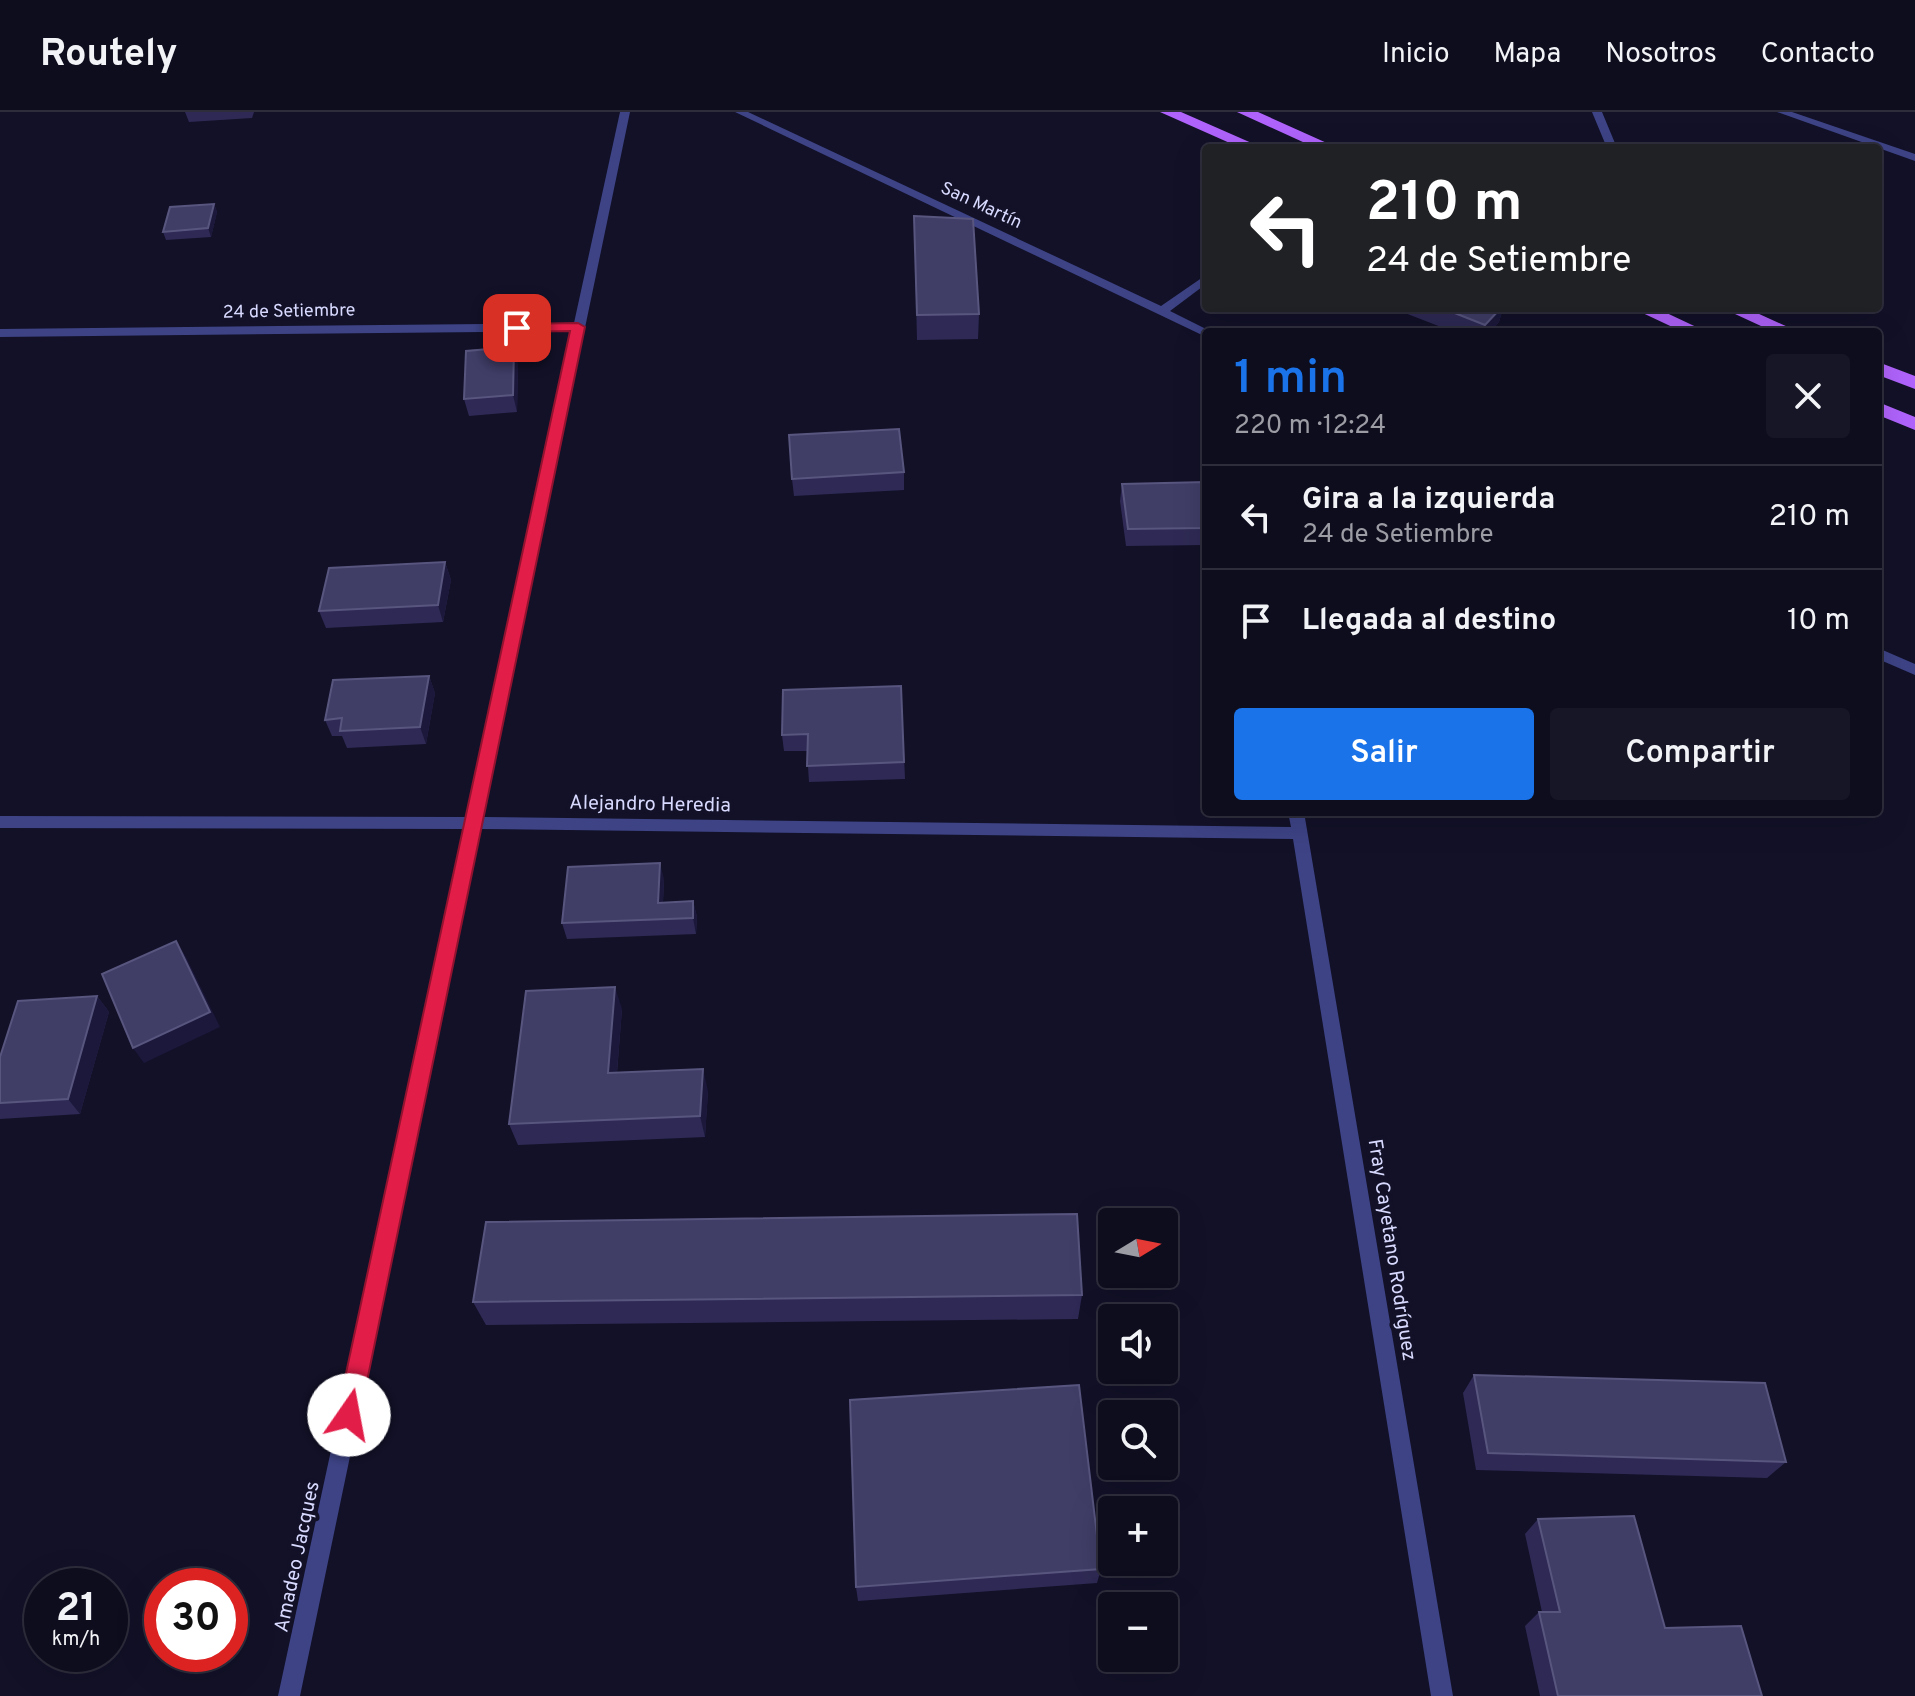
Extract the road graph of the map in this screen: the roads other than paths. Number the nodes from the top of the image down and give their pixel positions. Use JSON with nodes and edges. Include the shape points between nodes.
{"nodes":[{"id":1,"x":625,"y":112,"type":"edge"},
{"id":2,"x":740,"y":112,"type":"edge"},
{"id":3,"x":1168,"y":112,"type":"edge"},
{"id":4,"x":1245,"y":112,"type":"edge"},
{"id":5,"x":1597,"y":112,"type":"edge"},
{"id":6,"x":1782,"y":112,"type":"edge"},
{"id":7,"x":1245,"y":144,"type":"edge"},
{"id":8,"x":1321,"y":144,"type":"edge"},
{"id":9,"x":1610,"y":144,"type":"edge"},
{"id":10,"x":1875,"y":144,"type":"edge"},
{"id":11,"x":1882,"y":147,"type":"edge"},
{"id":12,"x":1915,"y":158,"type":"edge"},
{"id":13,"x":1202,"y":281,"type":"edge"},
{"id":14,"x":1162,"y":311,"type":"junction"},
{"id":15,"x":1650,"y":312,"type":"edge"},
{"id":16,"x":1741,"y":312,"type":"edge"},
{"id":17,"x":578,"y":327,"type":"junction"},
{"id":18,"x":1688,"y":328,"type":"edge"},
{"id":19,"x":1780,"y":328,"type":"edge"},
{"id":20,"x":1202,"y":330,"type":"edge"},
{"id":21,"x":0,"y":333,"type":"edge"},
{"id":22,"x":1882,"y":370,"type":"edge"},
{"id":23,"x":1915,"y":383,"type":"edge"},
{"id":24,"x":1882,"y":410,"type":"edge"},
{"id":25,"x":1915,"y":424,"type":"edge"},
{"id":26,"x":1882,"y":655,"type":"edge"},
{"id":27,"x":1915,"y":670,"type":"edge"},
{"id":28,"x":1297,"y":816,"type":"edge"},
{"id":29,"x":0,"y":822,"type":"edge"},
{"id":30,"x":475,"y":823,"type":"junction"},
{"id":31,"x":1299,"y":833,"type":"junction"},
{"id":32,"x":289,"y":1696,"type":"edge"},
{"id":33,"x":1442,"y":1696,"type":"edge"}],
"edges":[{"from":1,"to":17,"type":"street","name":"Amadeo Jacques"},
{"from":2,"to":14,"type":"street","name":"San Martín"},
{"from":3,"to":7,"type":"main road"},
{"from":4,"to":8,"type":"main road"},
{"from":5,"to":9,"type":"street"},
{"from":6,"to":10,"type":"street"},
{"from":11,"to":12,"type":"street"},
{"from":13,"to":14,"type":"street"},
{"from":14,"to":20,"type":"street","name":"San Martín"},
{"from":15,"to":18,"type":"main road"},
{"from":16,"to":19,"type":"main road"},
{"from":17,"to":21,"type":"street","name":"24 de Setiembre"},
{"from":17,"to":30,"type":"street","name":"Amadeo Jacques"},
{"from":22,"to":23,"type":"main road"},
{"from":24,"to":25,"type":"main road"},
{"from":26,"to":27,"type":"street"},
{"from":28,"to":31,"type":"street","name":"Fray Cayetano Rodríguez"},
{"from":29,"to":30,"type":"street","name":"Alejandro Heredia"},
{"from":30,"to":31,"type":"street","name":"Alejandro Heredia"},
{"from":30,"to":32,"type":"street","name":"Amadeo Jacques"},
{"from":31,"to":33,"type":"street","name":"Fray Cayetano Rodríguez"}]}
